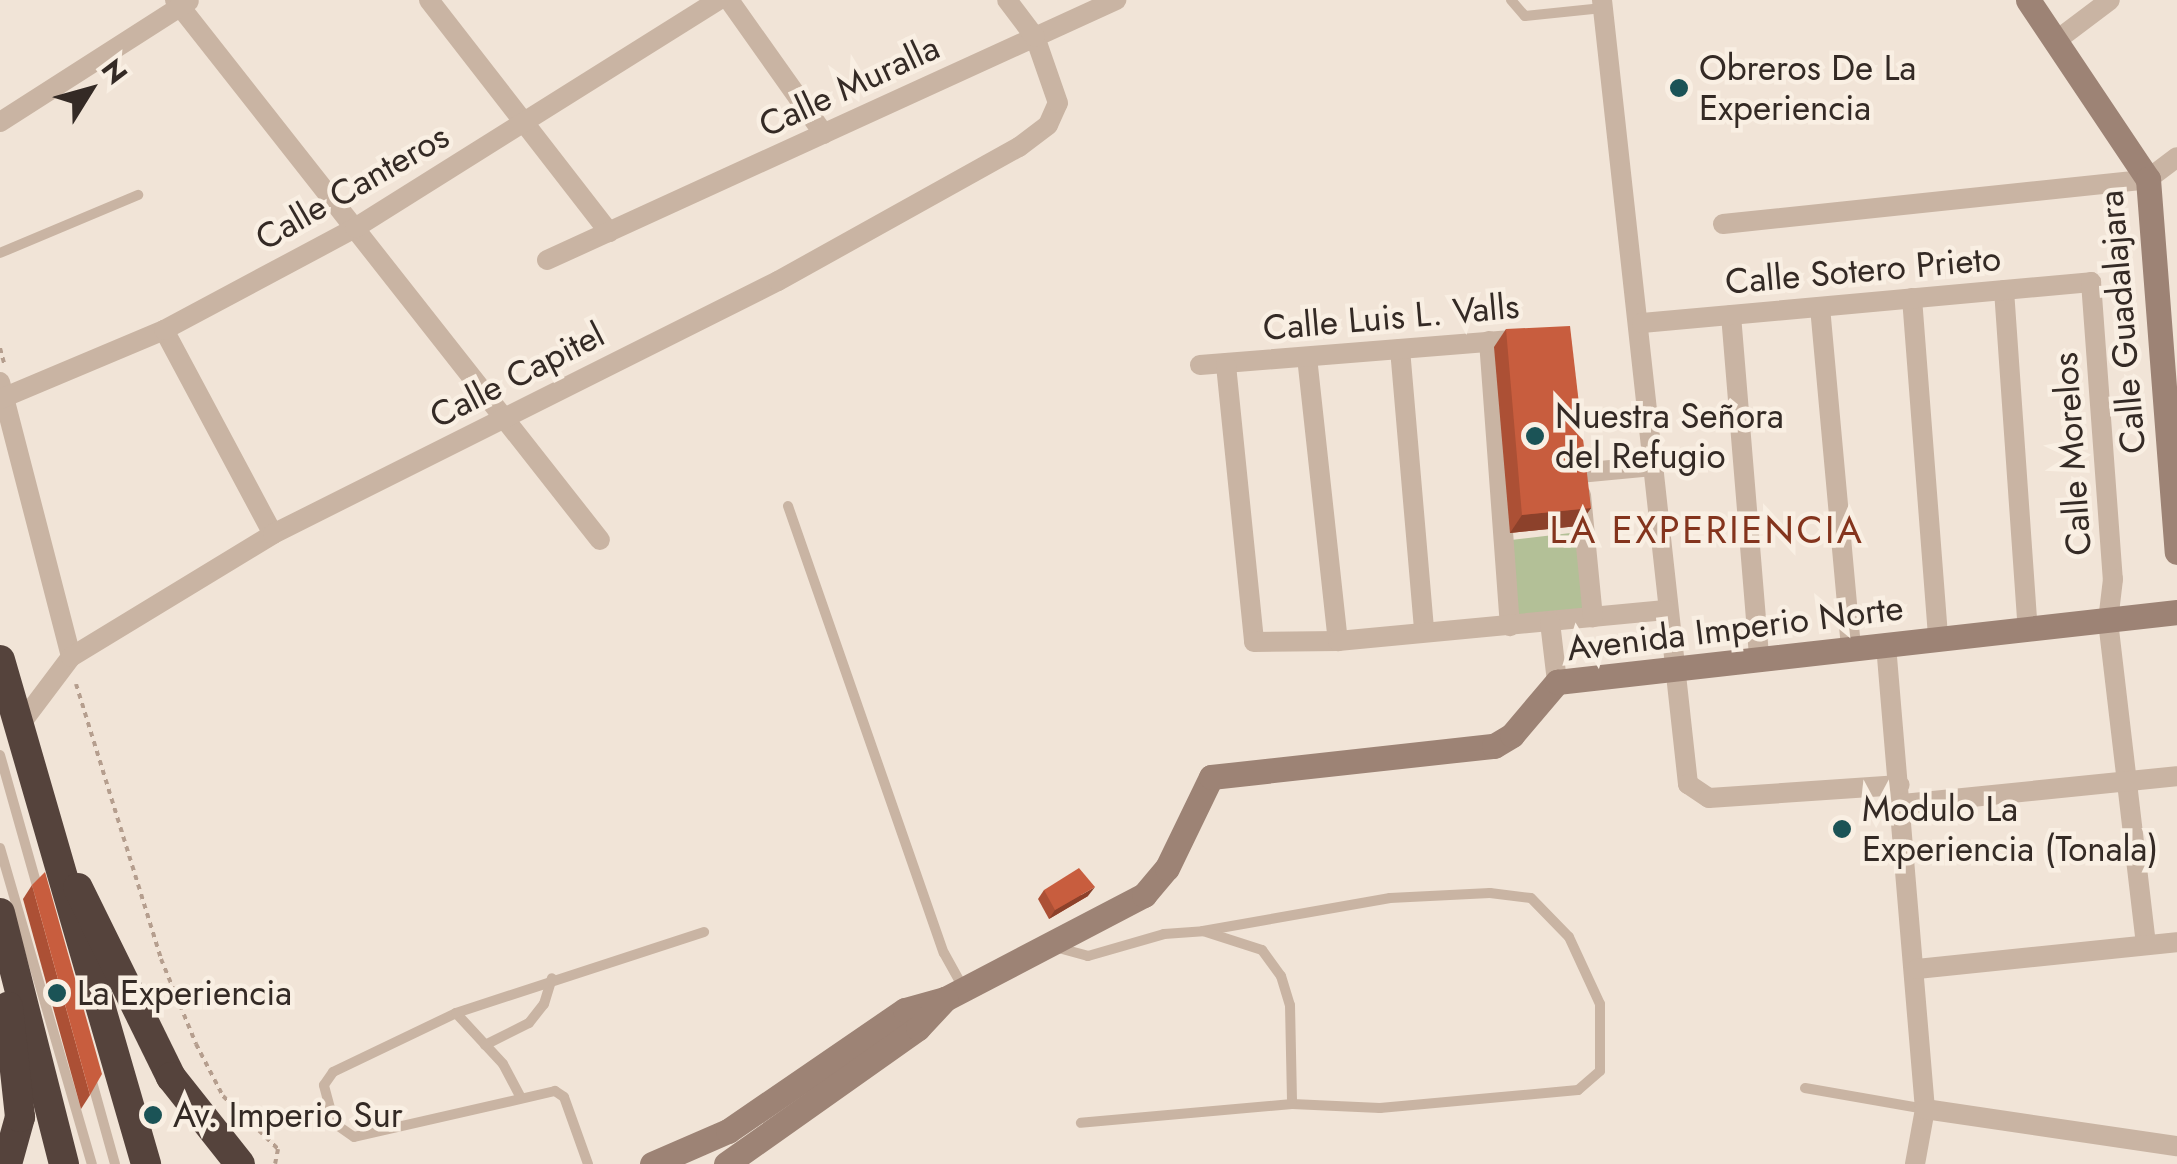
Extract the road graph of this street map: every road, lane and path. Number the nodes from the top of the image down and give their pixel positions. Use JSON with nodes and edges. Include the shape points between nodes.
{"nodes":[{"id":1,"x":429,"y":0,"type":"edge"},
{"id":2,"x":719,"y":0,"type":"edge"},
{"id":3,"x":729,"y":0,"type":"edge"},
{"id":4,"x":1007,"y":0,"type":"edge"},
{"id":5,"x":1116,"y":0,"type":"edge"},
{"id":6,"x":1511,"y":0,"type":"edge"},
{"id":7,"x":2028,"y":0,"type":"edge"},
{"id":8,"x":2110,"y":0,"type":"edge"},
{"id":9,"x":182,"y":2,"type":"edge"},
{"id":10,"x":1603,"y":4,"type":"edge"},
{"id":11,"x":1035,"y":37,"type":"junction"},
{"id":12,"x":2056,"y":40,"type":"junction"},
{"id":13,"x":0,"y":122,"type":"edge"},
{"id":14,"x":525,"y":122,"type":"junction"},
{"id":15,"x":824,"y":134,"type":"junction"},
{"id":16,"x":2177,"y":158,"type":"edge"},
{"id":17,"x":2148,"y":179,"type":"junction"},
{"id":18,"x":138,"y":194,"type":"dead end"},
{"id":19,"x":1724,"y":224,"type":"dead end"},
{"id":20,"x":354,"y":228,"type":"junction"},
{"id":21,"x":609,"y":232,"type":"junction"},
{"id":22,"x":0,"y":253,"type":"edge"},
{"id":23,"x":547,"y":260,"type":"dead end"},
{"id":24,"x":2091,"y":282,"type":"joint"},
{"id":25,"x":2004,"y":290,"type":"junction"},
{"id":26,"x":1912,"y":298,"type":"junction"},
{"id":27,"x":1820,"y":307,"type":"junction"},
{"id":28,"x":1732,"y":315,"type":"junction"},
{"id":29,"x":1642,"y":324,"type":"junction"},
{"id":30,"x":164,"y":330,"type":"junction"},
{"id":31,"x":1549,"y":337,"type":"edge"},
{"id":32,"x":1489,"y":341,"type":"junction"},
{"id":33,"x":0,"y":348,"type":"edge"},
{"id":34,"x":1400,"y":348,"type":"junction"},
{"id":35,"x":1307,"y":356,"type":"junction"},
{"id":36,"x":1200,"y":365,"type":"dead end"},
{"id":37,"x":1226,"y":365,"type":"junction"},
{"id":38,"x":4,"y":393,"type":"edge"},
{"id":39,"x":504,"y":418,"type":"junction"},
{"id":40,"x":1653,"y":466,"type":"junction"},
{"id":41,"x":788,"y":506,"type":"dead end"},
{"id":42,"x":273,"y":534,"type":"junction"},
{"id":43,"x":2176,"y":536,"type":"edge"},
{"id":44,"x":600,"y":540,"type":"dead end"},
{"id":45,"x":1666,"y":610,"type":"junction"},
{"id":46,"x":2177,"y":612,"type":"edge"},
{"id":47,"x":1594,"y":617,"type":"junction"},
{"id":48,"x":2108,"y":621,"type":"junction"},
{"id":49,"x":1550,"y":622,"type":"junction"},
{"id":50,"x":1510,"y":626,"type":"junction"},
{"id":51,"x":2028,"y":629,"type":"junction"},
{"id":52,"x":1424,"y":631,"type":"junction"},
{"id":53,"x":1938,"y":639,"type":"junction"},
{"id":54,"x":1338,"y":641,"type":"junction"},
{"id":55,"x":1886,"y":644,"type":"junction"},
{"id":56,"x":1851,"y":648,"type":"junction"},
{"id":57,"x":70,"y":656,"type":"junction"},
{"id":58,"x":1758,"y":658,"type":"junction"},
{"id":59,"x":0,"y":660,"type":"edge"},
{"id":60,"x":1672,"y":666,"type":"junction"},
{"id":61,"x":1557,"y":682,"type":"junction"},
{"id":62,"x":18,"y":726,"type":"junction"},
{"id":63,"x":0,"y":755,"type":"edge"},
{"id":64,"x":2177,"y":776,"type":"edge"},
{"id":65,"x":2124,"y":782,"type":"junction"},
{"id":66,"x":1901,"y":794,"type":"junction"},
{"id":67,"x":0,"y":848,"type":"edge"},
{"id":68,"x":55,"y":853,"type":"junction"},
{"id":69,"x":42,"y":904,"type":"edge"},
{"id":70,"x":0,"y":913,"type":"edge"},
{"id":71,"x":1203,"y":930,"type":"junction"},
{"id":72,"x":704,"y":932,"type":"dead end"},
{"id":73,"x":0,"y":934,"type":"edge"},
{"id":74,"x":2177,"y":942,"type":"edge"},
{"id":75,"x":2146,"y":945,"type":"junction"},
{"id":76,"x":1052,"y":946,"type":"junction"},
{"id":77,"x":1917,"y":970,"type":"junction"},
{"id":78,"x":552,"y":978,"type":"junction"},
{"id":79,"x":954,"y":993,"type":"junction"},
{"id":80,"x":456,"y":1013,"type":"junction"},
{"id":81,"x":485,"y":1045,"type":"junction"},
{"id":82,"x":89,"y":1071,"type":"edge"},
{"id":83,"x":1805,"y":1088,"type":"dead end"},
{"id":84,"x":521,"y":1098,"type":"junction"},
{"id":85,"x":1292,"y":1104,"type":"junction"},
{"id":86,"x":1926,"y":1109,"type":"junction"},
{"id":87,"x":1081,"y":1123,"type":"dead end"},
{"id":88,"x":2177,"y":1146,"type":"edge"},
{"id":89,"x":7,"y":1164,"type":"edge"},
{"id":90,"x":64,"y":1164,"type":"edge"},
{"id":91,"x":92,"y":1164,"type":"edge"},
{"id":92,"x":115,"y":1164,"type":"edge"},
{"id":93,"x":146,"y":1164,"type":"edge"},
{"id":94,"x":240,"y":1164,"type":"edge"},
{"id":95,"x":276,"y":1164,"type":"edge"},
{"id":96,"x":588,"y":1164,"type":"edge"},
{"id":97,"x":652,"y":1164,"type":"edge"},
{"id":98,"x":726,"y":1164,"type":"edge"},
{"id":99,"x":1915,"y":1164,"type":"edge"}],
"edges":[{"from":1,"to":14,"type":"street"},
{"from":2,"to":14,"type":"street","name":"Calle Canteros"},
{"from":3,"to":15,"type":"street"},
{"from":4,"to":11,"type":"street"},
{"from":5,"to":11,"type":"street","name":"Calle Muralla"},
{"from":6,"to":10,"type":"lane","via":[[1526,16]]},
{"from":7,"to":12,"type":"street","name":"Calle Guadalajara"},
{"from":8,"to":12,"type":"street"},
{"from":9,"to":13,"type":"street"},
{"from":9,"to":20,"type":"street"},
{"from":10,"to":29,"type":"street"},
{"from":11,"to":15,"type":"street","name":"Calle Muralla"},
{"from":11,"to":39,"type":"street","name":"Calle Capitel","via":[[1058,103],[1048,126],[1019,147],[778,281]]},
{"from":12,"to":17,"type":"street","name":"Calle Guadalajara"},
{"from":14,"to":20,"type":"street","name":"Calle Canteros"},
{"from":14,"to":21,"type":"street"},
{"from":15,"to":21,"type":"street","name":"Calle Muralla"},
{"from":16,"to":17,"type":"street"},
{"from":17,"to":19,"type":"street"},
{"from":17,"to":43,"type":"street","name":"Calle Guadalajara"},
{"from":18,"to":22,"type":"lane"},
{"from":20,"to":30,"type":"street","name":"Calle Canteros"},
{"from":20,"to":39,"type":"street"},
{"from":21,"to":23,"type":"street","name":"Calle Muralla"},
{"from":24,"to":25,"type":"street","name":"Calle Sotero Prieto"},
{"from":24,"to":48,"type":"street","name":"Calle Morelos","via":[[2114,579]]},
{"from":25,"to":26,"type":"street","name":"Calle Sotero Prieto"},
{"from":25,"to":51,"type":"street"},
{"from":26,"to":27,"type":"street","name":"Calle Sotero Prieto"},
{"from":26,"to":53,"type":"street"},
{"from":27,"to":28,"type":"street","name":"Calle Sotero Prieto"},
{"from":27,"to":56,"type":"street"},
{"from":28,"to":29,"type":"street","name":"Calle Sotero Prieto"},
{"from":28,"to":58,"type":"street"},
{"from":29,"to":40,"type":"street"},
{"from":30,"to":38,"type":"street","name":"Calle Canteros"},
{"from":30,"to":42,"type":"street"},
{"from":31,"to":32,"type":"street","name":"Calle Luis L. Valls"},
{"from":32,"to":34,"type":"street","name":"Calle Luis L. Valls"},
{"from":32,"to":50,"type":"street"},
{"from":33,"to":38,"type":"path"},
{"from":34,"to":35,"type":"street","name":"Calle Luis L. Valls"},
{"from":34,"to":52,"type":"street"},
{"from":35,"to":37,"type":"street","name":"Calle Luis L. Valls"},
{"from":35,"to":54,"type":"street"},
{"from":36,"to":37,"type":"street","name":"Calle Luis L. Valls"},
{"from":37,"to":54,"type":"street","via":[[1254,642]]},
{"from":38,"to":57,"type":"street"},
{"from":39,"to":42,"type":"street","name":"Calle Capitel"},
{"from":39,"to":44,"type":"street"},
{"from":40,"to":45,"type":"street"},
{"from":40,"to":47,"type":"street","via":[[1578,464]]},
{"from":41,"to":79,"type":"lane"},
{"from":42,"to":57,"type":"street","name":"Calle Capitel"},
{"from":45,"to":47,"type":"street"},
{"from":45,"to":60,"type":"street"},
{"from":46,"to":48,"type":"street","name":"Avenida Imperio Norte"},
{"from":47,"to":49,"type":"street"},
{"from":48,"to":51,"type":"street","name":"Avenida Imperio Norte"},
{"from":48,"to":65,"type":"street","name":"Calle Morelos"},
{"from":49,"to":50,"type":"street"},
{"from":49,"to":61,"type":"street"},
{"from":50,"to":52,"type":"street"},
{"from":51,"to":53,"type":"street","name":"Avenida Imperio Norte"},
{"from":52,"to":54,"type":"street"},
{"from":53,"to":55,"type":"street","name":"Avenida Imperio Norte"},
{"from":55,"to":56,"type":"street","name":"Avenida Imperio Norte"},
{"from":55,"to":66,"type":"street"},
{"from":56,"to":58,"type":"street","name":"Avenida Imperio Norte"},
{"from":57,"to":62,"type":"street","name":"Calle Capitel"},
{"from":57,"to":95,"type":"path","via":[[161,959],[223,1096],[278,1149]]},
{"from":58,"to":60,"type":"street","name":"Avenida Imperio Norte"},
{"from":59,"to":62,"type":"highway"},
{"from":60,"to":61,"type":"street","name":"Avenida Imperio Norte"},
{"from":60,"to":66,"type":"street","via":[[1688,784],[1696,794]]},
{"from":61,"to":76,"type":"street","name":"Avenida Imperio Norte","via":[[1512,735],[1494,746],[1211,777],[1157,883]]},
{"from":62,"to":68,"type":"highway"},
{"from":63,"to":69,"type":"lane"},
{"from":64,"to":65,"type":"street"},
{"from":65,"to":66,"type":"street"},
{"from":65,"to":75,"type":"street","name":"Calle Morelos"},
{"from":66,"to":77,"type":"street"},
{"from":67,"to":91,"type":"lane"},
{"from":68,"to":93,"type":"highway"},
{"from":68,"to":94,"type":"highway","via":[[94,915],[171,1077]]},
{"from":70,"to":90,"type":"highway"},
{"from":71,"to":76,"type":"lane","via":[[1088,956]]},
{"from":71,"to":85,"type":"lane","via":[[1262,950],[1281,976],[1295,1063]]},
{"from":71,"to":85,"type":"lane","via":[[1390,898],[1531,898],[1569,937],[1600,1004],[1600,1071],[1578,1090],[1380,1108]]},
{"from":72,"to":78,"type":"lane"},
{"from":73,"to":89,"type":"highway","via":[[20,1117]]},
{"from":74,"to":75,"type":"street"},
{"from":75,"to":77,"type":"street"},
{"from":76,"to":79,"type":"street","name":"Avenida Imperio Norte"},
{"from":77,"to":86,"type":"street"},
{"from":78,"to":80,"type":"lane"},
{"from":78,"to":81,"type":"lane","via":[[544,1004],[528,1023]]},
{"from":79,"to":97,"type":"street","via":[[906,1010],[728,1131]]},
{"from":79,"to":98,"type":"street","via":[[918,1028]]},
{"from":80,"to":81,"type":"lane"},
{"from":80,"to":84,"type":"lane","via":[[326,1078],[323,1094],[334,1123],[363,1136]]},
{"from":81,"to":84,"type":"lane"},
{"from":82,"to":92,"type":"lane"},
{"from":83,"to":86,"type":"lane"},
{"from":84,"to":96,"type":"lane","via":[[562,1095]]},
{"from":85,"to":87,"type":"lane"},
{"from":86,"to":88,"type":"street"},
{"from":86,"to":99,"type":"street"}]}
